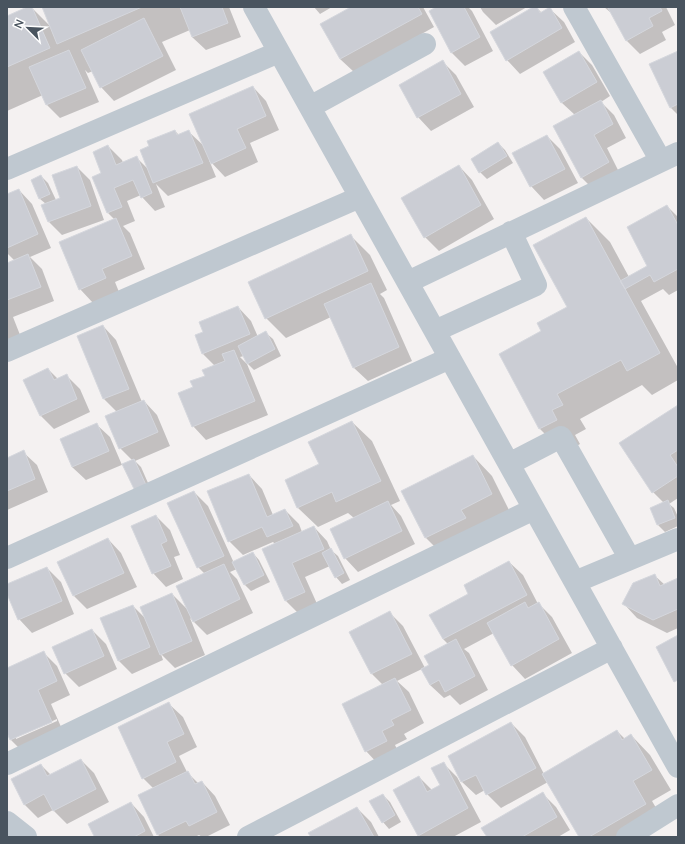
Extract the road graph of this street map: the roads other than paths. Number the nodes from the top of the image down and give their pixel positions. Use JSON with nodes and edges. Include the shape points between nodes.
{"nodes":[{"id":1,"x":254,"y":7,"type":"edge"},
{"id":2,"x":574,"y":7,"type":"edge"},
{"id":3,"x":425,"y":44,"type":"dead end"},
{"id":4,"x":279,"y":52,"type":"junction"},
{"id":5,"x":310,"y":107,"type":"junction"},
{"id":6,"x":670,"y":157,"type":"edge"},
{"id":7,"x":7,"y":169,"type":"edge"},
{"id":8,"x":360,"y":197,"type":"junction"},
{"id":9,"x":511,"y":232,"type":"junction"},
{"id":10,"x":408,"y":282,"type":"junction"},
{"id":11,"x":435,"y":331,"type":"junction"},
{"id":12,"x":7,"y":351,"type":"edge"},
{"id":13,"x":450,"y":358,"type":"junction"},
{"id":14,"x":509,"y":464,"type":"junction"},
{"id":15,"x":534,"y":509,"type":"junction"},
{"id":16,"x":678,"y":539,"type":"edge"},
{"id":17,"x":7,"y":558,"type":"edge"},
{"id":18,"x":630,"y":559,"type":"junction"},
{"id":19,"x":575,"y":582,"type":"junction"},
{"id":20,"x":612,"y":648,"type":"junction"},
{"id":21,"x":7,"y":764,"type":"edge"},
{"id":22,"x":678,"y":767,"type":"edge"},
{"id":23,"x":678,"y":805,"type":"edge"},
{"id":24,"x":7,"y":822,"type":"edge"},
{"id":25,"x":26,"y":837,"type":"edge"},
{"id":26,"x":248,"y":837,"type":"edge"},
{"id":27,"x":627,"y":837,"type":"edge"}],
"edges":[{"from":1,"to":4,"type":"street"},
{"from":2,"to":6,"type":"street"},
{"from":3,"to":5,"type":"street"},
{"from":4,"to":5,"type":"street"},
{"from":4,"to":7,"type":"street"},
{"from":5,"to":8,"type":"street"},
{"from":6,"to":9,"type":"street"},
{"from":8,"to":10,"type":"street"},
{"from":8,"to":12,"type":"street"},
{"from":9,"to":10,"type":"street"},
{"from":9,"to":11,"type":"street","via":[[536,285]]},
{"from":10,"to":11,"type":"street"},
{"from":11,"to":13,"type":"street"},
{"from":13,"to":14,"type":"street"},
{"from":13,"to":17,"type":"street"},
{"from":14,"to":15,"type":"street"},
{"from":14,"to":18,"type":"street","via":[[561,437]]},
{"from":15,"to":19,"type":"street"},
{"from":15,"to":21,"type":"street"},
{"from":16,"to":18,"type":"street"},
{"from":18,"to":19,"type":"street"},
{"from":19,"to":20,"type":"street"},
{"from":20,"to":22,"type":"street"},
{"from":20,"to":26,"type":"street"},
{"from":23,"to":27,"type":"street"},
{"from":24,"to":25,"type":"street"}]}
